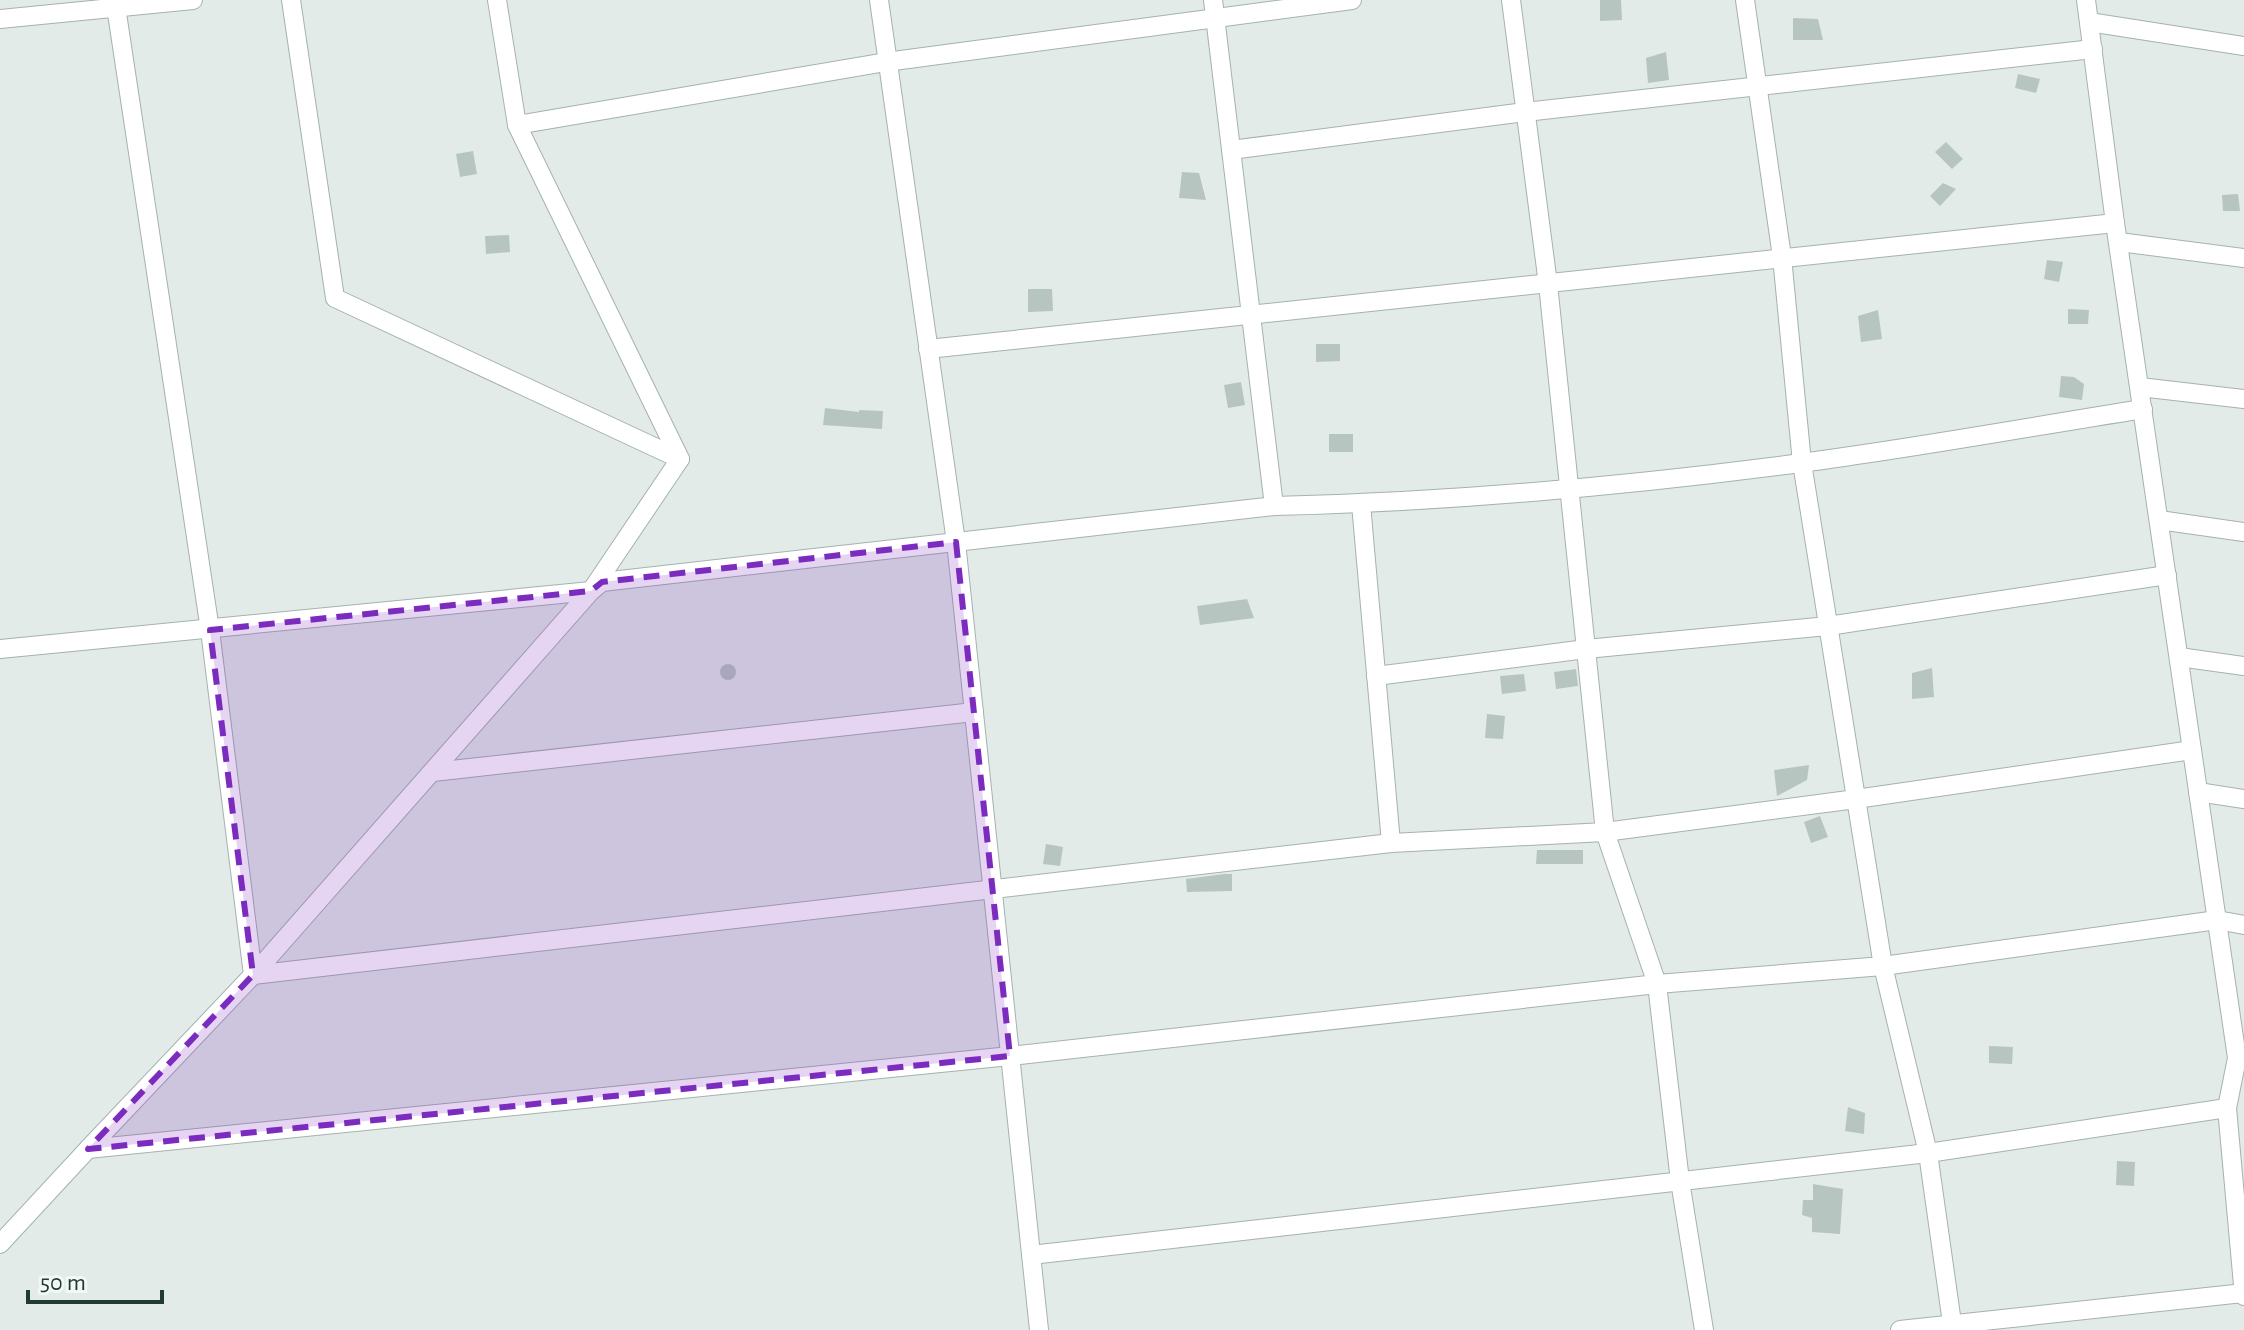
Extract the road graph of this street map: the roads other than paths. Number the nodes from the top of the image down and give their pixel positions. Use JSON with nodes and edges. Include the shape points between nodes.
{"nodes":[{"id":1,"x":193,"y":0,"type":"edge"},
{"id":2,"x":291,"y":0,"type":"edge"},
{"id":3,"x":497,"y":0,"type":"edge"},
{"id":4,"x":879,"y":0,"type":"edge"},
{"id":5,"x":1352,"y":0,"type":"edge"},
{"id":6,"x":1511,"y":0,"type":"edge"},
{"id":7,"x":1745,"y":0,"type":"edge"},
{"id":8,"x":2086,"y":0,"type":"edge"},
{"id":9,"x":115,"y":5,"type":"edge"},
{"id":10,"x":1214,"y":9,"type":"edge"},
{"id":11,"x":0,"y":19,"type":"edge"},
{"id":12,"x":2089,"y":22,"type":"junction"},
{"id":13,"x":2244,"y":46,"type":"edge"},
{"id":14,"x":2093,"y":49,"type":"junction"},
{"id":15,"x":886,"y":62,"type":"junction"},
{"id":16,"x":1756,"y":85,"type":"junction"},
{"id":17,"x":1525,"y":112,"type":"junction"},
{"id":18,"x":517,"y":125,"type":"junction"},
{"id":19,"x":1231,"y":150,"type":"junction"},
{"id":20,"x":2115,"y":223,"type":"junction"},
{"id":21,"x":2119,"y":242,"type":"junction"},
{"id":22,"x":1782,"y":257,"type":"junction"},
{"id":23,"x":2244,"y":258,"type":"edge"},
{"id":24,"x":1548,"y":284,"type":"junction"},
{"id":25,"x":1250,"y":315,"type":"junction"},
{"id":26,"x":928,"y":349,"type":"junction"},
{"id":27,"x":2140,"y":387,"type":"junction"},
{"id":28,"x":2244,"y":399,"type":"edge"},
{"id":29,"x":2143,"y":409,"type":"junction"},
{"id":30,"x":680,"y":459,"type":"junction"},
{"id":31,"x":1802,"y":463,"type":"junction"},
{"id":32,"x":1570,"y":490,"type":"junction"},
{"id":33,"x":1361,"y":504,"type":"junction"},
{"id":34,"x":1274,"y":506,"type":"junction"},
{"id":35,"x":2159,"y":520,"type":"junction"},
{"id":36,"x":2244,"y":532,"type":"edge"},
{"id":37,"x":956,"y":542,"type":"junction"},
{"id":38,"x":2167,"y":575,"type":"junction"},
{"id":39,"x":591,"y":591,"type":"junction"},
{"id":40,"x":1828,"y":626,"type":"junction"},
{"id":41,"x":210,"y":630,"type":"junction"},
{"id":42,"x":0,"y":649,"type":"edge"},
{"id":43,"x":1586,"y":649,"type":"junction"},
{"id":44,"x":2179,"y":657,"type":"junction"},
{"id":45,"x":2244,"y":666,"type":"edge"},
{"id":46,"x":1376,"y":676,"type":"junction"},
{"id":47,"x":974,"y":712,"type":"junction"},
{"id":48,"x":2192,"y":750,"type":"junction"},
{"id":49,"x":433,"y":772,"type":"junction"},
{"id":50,"x":2198,"y":792,"type":"junction"},
{"id":51,"x":1856,"y":799,"type":"junction"},
{"id":52,"x":2244,"y":799,"type":"edge"},
{"id":53,"x":1605,"y":832,"type":"junction"},
{"id":54,"x":1391,"y":843,"type":"junction"},
{"id":55,"x":993,"y":889,"type":"junction"},
{"id":56,"x":2217,"y":920,"type":"junction"},
{"id":57,"x":2244,"y":925,"type":"edge"},
{"id":58,"x":1883,"y":966,"type":"junction"},
{"id":59,"x":253,"y":975,"type":"junction"},
{"id":60,"x":1657,"y":984,"type":"junction"},
{"id":61,"x":1010,"y":1056,"type":"junction"},
{"id":62,"x":2240,"y":1058,"type":"edge"},
{"id":63,"x":2227,"y":1108,"type":"junction"},
{"id":64,"x":88,"y":1149,"type":"junction"},
{"id":65,"x":1928,"y":1153,"type":"junction"},
{"id":66,"x":1680,"y":1181,"type":"junction"},
{"id":67,"x":0,"y":1244,"type":"edge"},
{"id":68,"x":1031,"y":1255,"type":"junction"},
{"id":69,"x":2244,"y":1294,"type":"edge"},
{"id":70,"x":1953,"y":1327,"type":"edge"},
{"id":71,"x":1039,"y":1330,"type":"edge"},
{"id":72,"x":1704,"y":1330,"type":"edge"},
{"id":73,"x":1900,"y":1330,"type":"edge"}],
"edges":[{"from":1,"to":9,"type":"street"},
{"from":2,"to":30,"type":"street","via":[[335,298]]},
{"from":3,"to":18,"type":"street"},
{"from":4,"to":15,"type":"street"},
{"from":5,"to":10,"type":"street"},
{"from":6,"to":17,"type":"street"},
{"from":7,"to":16,"type":"street"},
{"from":8,"to":12,"type":"street"},
{"from":9,"to":11,"type":"street"},
{"from":9,"to":41,"type":"street"},
{"from":10,"to":15,"type":"street"},
{"from":10,"to":19,"type":"street"},
{"from":12,"to":13,"type":"street"},
{"from":12,"to":14,"type":"street"},
{"from":14,"to":16,"type":"street"},
{"from":14,"to":20,"type":"street"},
{"from":15,"to":18,"type":"street"},
{"from":15,"to":26,"type":"street"},
{"from":16,"to":17,"type":"street"},
{"from":16,"to":22,"type":"street"},
{"from":17,"to":19,"type":"street"},
{"from":17,"to":24,"type":"street"},
{"from":18,"to":30,"type":"street"},
{"from":19,"to":25,"type":"street"},
{"from":20,"to":21,"type":"street"},
{"from":20,"to":22,"type":"street"},
{"from":21,"to":23,"type":"street"},
{"from":21,"to":27,"type":"street"},
{"from":22,"to":24,"type":"street"},
{"from":22,"to":31,"type":"street"},
{"from":24,"to":25,"type":"street"},
{"from":24,"to":32,"type":"street"},
{"from":25,"to":26,"type":"street"},
{"from":25,"to":34,"type":"street"},
{"from":26,"to":37,"type":"street"},
{"from":27,"to":28,"type":"street"},
{"from":27,"to":29,"type":"street"},
{"from":29,"to":31,"type":"street"},
{"from":29,"to":35,"type":"street"},
{"from":30,"to":39,"type":"street"},
{"from":31,"to":32,"type":"street"},
{"from":31,"to":40,"type":"street"},
{"from":32,"to":33,"type":"street"},
{"from":32,"to":43,"type":"street"},
{"from":33,"to":34,"type":"street"},
{"from":33,"to":46,"type":"street"},
{"from":34,"to":37,"type":"street"},
{"from":35,"to":36,"type":"street"},
{"from":35,"to":38,"type":"street"},
{"from":37,"to":39,"type":"street","via":[[602,582]]},
{"from":37,"to":47,"type":"street"},
{"from":38,"to":40,"type":"street"},
{"from":38,"to":44,"type":"street"},
{"from":39,"to":41,"type":"street"},
{"from":39,"to":49,"type":"street"},
{"from":40,"to":43,"type":"street"},
{"from":40,"to":51,"type":"street"},
{"from":41,"to":42,"type":"street"},
{"from":41,"to":59,"type":"street"},
{"from":43,"to":46,"type":"street"},
{"from":43,"to":53,"type":"street"},
{"from":44,"to":45,"type":"street"},
{"from":44,"to":48,"type":"street"},
{"from":46,"to":54,"type":"street"},
{"from":47,"to":49,"type":"street"},
{"from":47,"to":55,"type":"street"},
{"from":48,"to":50,"type":"street"},
{"from":48,"to":51,"type":"street"},
{"from":49,"to":59,"type":"street"},
{"from":50,"to":52,"type":"street"},
{"from":50,"to":56,"type":"street"},
{"from":51,"to":53,"type":"street"},
{"from":51,"to":58,"type":"street"},
{"from":53,"to":54,"type":"street"},
{"from":53,"to":60,"type":"street"},
{"from":54,"to":55,"type":"street"},
{"from":55,"to":59,"type":"street"},
{"from":55,"to":61,"type":"street"},
{"from":56,"to":57,"type":"street"},
{"from":56,"to":58,"type":"street"},
{"from":56,"to":62,"type":"street"},
{"from":58,"to":60,"type":"street"},
{"from":58,"to":65,"type":"street"},
{"from":59,"to":64,"type":"street"},
{"from":60,"to":61,"type":"street"},
{"from":60,"to":66,"type":"street"},
{"from":61,"to":64,"type":"street"},
{"from":61,"to":68,"type":"street"},
{"from":62,"to":63,"type":"street"},
{"from":63,"to":65,"type":"street"},
{"from":63,"to":69,"type":"street"},
{"from":64,"to":67,"type":"street"},
{"from":65,"to":66,"type":"street"},
{"from":65,"to":70,"type":"street"},
{"from":66,"to":68,"type":"street"},
{"from":66,"to":72,"type":"street"},
{"from":68,"to":71,"type":"street"},
{"from":69,"to":70,"type":"street"},
{"from":70,"to":73,"type":"street"}]}
